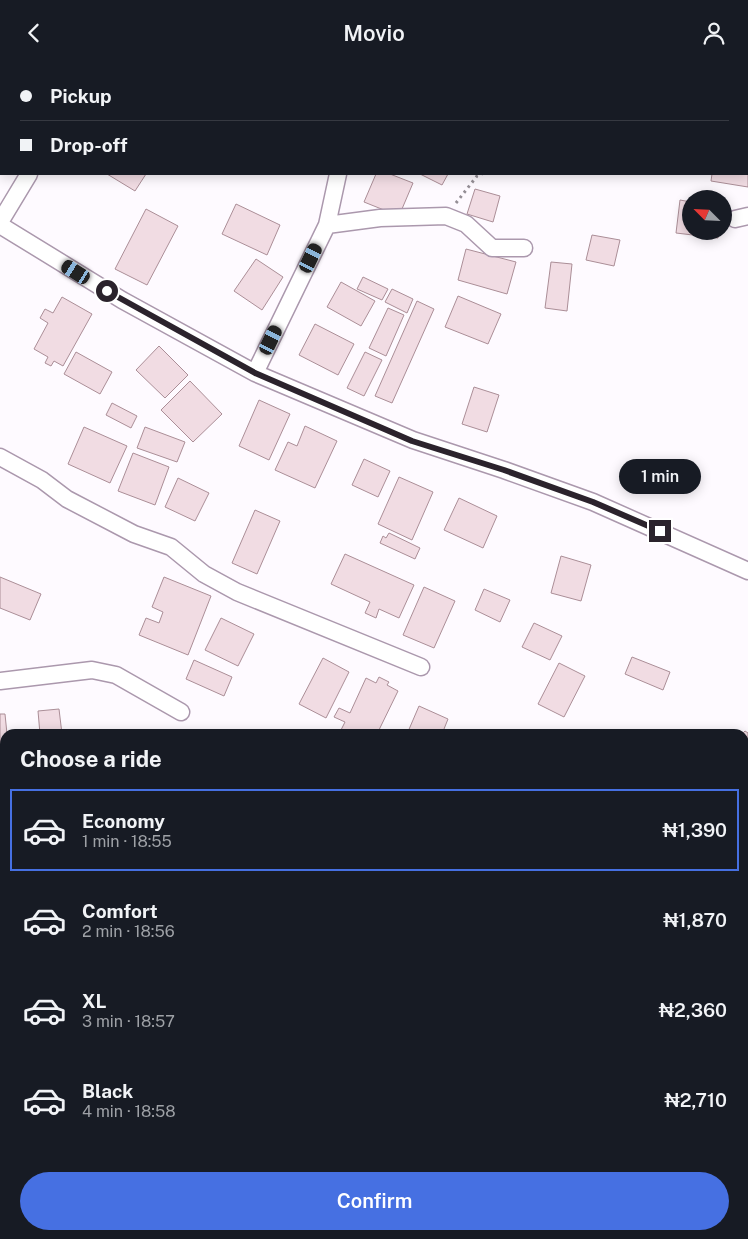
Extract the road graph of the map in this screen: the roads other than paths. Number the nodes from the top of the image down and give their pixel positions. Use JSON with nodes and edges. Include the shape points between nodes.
{"nodes":[{"id":1,"x":28,"y":175,"type":"edge"},
{"id":2,"x":338,"y":175,"type":"edge"},
{"id":3,"x":0,"y":223,"type":"edge"},
{"id":4,"x":327,"y":225,"type":"junction"},
{"id":5,"x":524,"y":248,"type":"dead end"},
{"id":6,"x":255,"y":373,"type":"junction"},
{"id":7,"x":0,"y":457,"type":"edge"},
{"id":8,"x":748,"y":571,"type":"edge"},
{"id":9,"x":420,"y":667,"type":"dead end"},
{"id":10,"x":0,"y":681,"type":"edge"},
{"id":11,"x":182,"y":712,"type":"dead end"}],
"edges":[{"from":1,"to":3,"type":"street"},
{"from":2,"to":4,"type":"street"},
{"from":3,"to":6,"type":"street","via":[[122,300]]},
{"from":4,"to":5,"type":"street","via":[[380,218],[446,216],[466,224],[492,248]]},
{"from":4,"to":6,"type":"street"},
{"from":6,"to":8,"type":"street","via":[[412,441],[593,502]]},
{"from":7,"to":9,"type":"street","via":[[42,480],[67,499],[134,534],[171,547],[204,574],[237,592]]},
{"from":10,"to":11,"type":"street","via":[[104,671]]}]}
